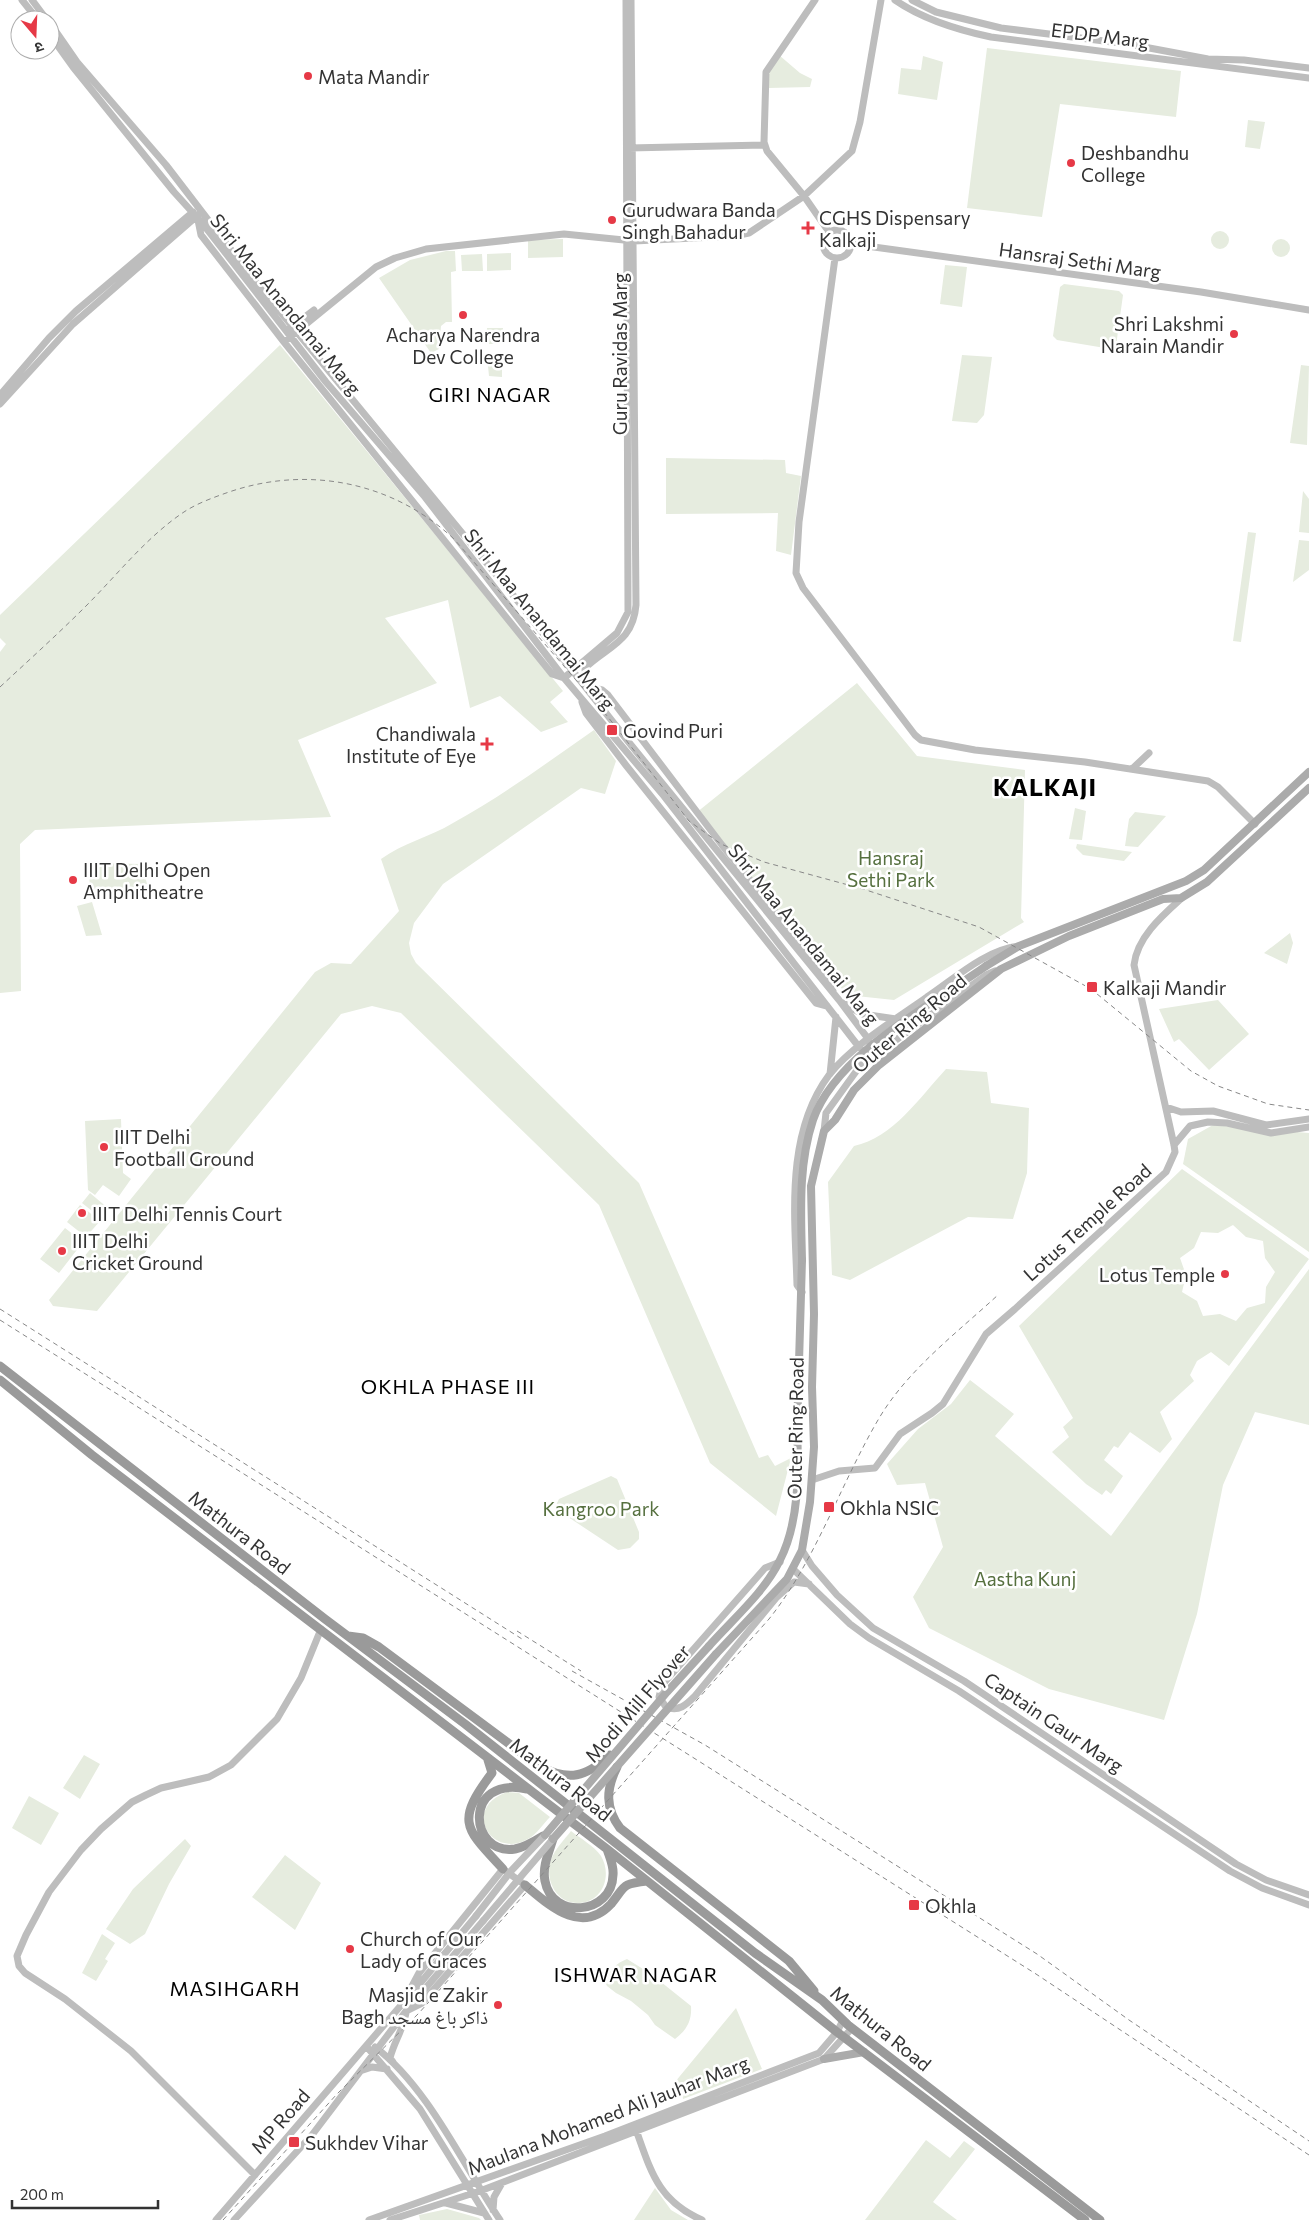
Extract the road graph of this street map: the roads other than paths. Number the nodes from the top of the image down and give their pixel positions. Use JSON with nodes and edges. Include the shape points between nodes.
{"nodes":[{"id":1,"x":22,"y":0,"type":"edge"},
{"id":2,"x":626,"y":0,"type":"edge"},
{"id":3,"x":631,"y":0,"type":"edge"},
{"id":4,"x":815,"y":0,"type":"edge"},
{"id":5,"x":881,"y":0,"type":"edge"},
{"id":6,"x":895,"y":0,"type":"edge"},
{"id":7,"x":912,"y":0,"type":"edge"},
{"id":8,"x":30,"y":10,"type":"edge"},
{"id":9,"x":60,"y":38,"type":"edge"},
{"id":10,"x":60,"y":49,"type":"edge"},
{"id":11,"x":1309,"y":68,"type":"edge"},
{"id":12,"x":1309,"y":78,"type":"edge"},
{"id":13,"x":764,"y":145,"type":"junction"},
{"id":14,"x":629,"y":148,"type":"junction"},
{"id":15,"x":804,"y":196,"type":"junction"},
{"id":16,"x":200,"y":210,"type":"junction"},
{"id":17,"x":195,"y":217,"type":"junction"},
{"id":18,"x":829,"y":232,"type":"junction"},
{"id":19,"x":633,"y":238,"type":"junction"},
{"id":20,"x":852,"y":244,"type":"junction"},
{"id":21,"x":835,"y":258,"type":"junction"},
{"id":22,"x":246,"y":280,"type":"junction"},
{"id":23,"x":239,"y":285,"type":"junction"},
{"id":24,"x":1307,"y":308,"type":"edge"},
{"id":25,"x":78,"y":314,"type":"junction"},
{"id":26,"x":291,"y":331,"type":"junction"},
{"id":27,"x":282,"y":339,"type":"junction"},
{"id":28,"x":326,"y":382,"type":"junction"},
{"id":29,"x":320,"y":387,"type":"junction"},
{"id":30,"x":0,"y":395,"type":"edge"},
{"id":31,"x":0,"y":404,"type":"edge"},
{"id":32,"x":574,"y":670,"type":"junction"},
{"id":33,"x":564,"y":678,"type":"junction"},
{"id":34,"x":586,"y":686,"type":"junction"},
{"id":35,"x":1149,"y":752,"type":"dead end"},
{"id":36,"x":1132,"y":769,"type":"junction"},
{"id":37,"x":1309,"y":772,"type":"edge"},
{"id":38,"x":1309,"y":788,"type":"edge"},
{"id":39,"x":1255,"y":824,"type":"junction"},
{"id":40,"x":1182,"y":897,"type":"junction"},
{"id":41,"x":1019,"y":946,"type":"junction"},
{"id":42,"x":1000,"y":969,"type":"junction"},
{"id":43,"x":833,"y":994,"type":"junction"},
{"id":44,"x":839,"y":1000,"type":"junction"},
{"id":45,"x":922,"y":1002,"type":"junction"},
{"id":46,"x":836,"y":1017,"type":"junction"},
{"id":47,"x":927,"y":1017,"type":"junction"},
{"id":48,"x":896,"y":1019,"type":"junction"},
{"id":49,"x":869,"y":1040,"type":"junction"},
{"id":50,"x":859,"y":1047,"type":"junction"},
{"id":51,"x":873,"y":1056,"type":"junction"},
{"id":52,"x":830,"y":1074,"type":"junction"},
{"id":53,"x":825,"y":1082,"type":"junction"},
{"id":54,"x":840,"y":1092,"type":"junction"},
{"id":55,"x":1166,"y":1107,"type":"junction"},
{"id":56,"x":1309,"y":1119,"type":"edge"},
{"id":57,"x":1309,"y":1127,"type":"edge"},
{"id":58,"x":824,"y":1131,"type":"junction"},
{"id":59,"x":1174,"y":1145,"type":"junction"},
{"id":60,"x":802,"y":1292,"type":"junction"},
{"id":61,"x":0,"y":1366,"type":"edge"},
{"id":62,"x":0,"y":1380,"type":"edge"},
{"id":63,"x":812,"y":1480,"type":"junction"},
{"id":64,"x":802,"y":1550,"type":"junction"},
{"id":65,"x":780,"y":1562,"type":"junction"},
{"id":66,"x":793,"y":1570,"type":"junction"},
{"id":67,"x":787,"y":1579,"type":"junction"},
{"id":68,"x":810,"y":1584,"type":"junction"},
{"id":69,"x":784,"y":1591,"type":"junction"},
{"id":70,"x":320,"y":1629,"type":"junction"},
{"id":71,"x":346,"y":1635,"type":"junction"},
{"id":72,"x":619,"y":1747,"type":"junction"},
{"id":73,"x":486,"y":1756,"type":"junction"},
{"id":74,"x":622,"y":1759,"type":"junction"},
{"id":75,"x":530,"y":1790,"type":"junction"},
{"id":76,"x":549,"y":1837,"type":"junction"},
{"id":77,"x":607,"y":1849,"type":"junction"},
{"id":78,"x":503,"y":1869,"type":"junction"},
{"id":79,"x":647,"y":1881,"type":"junction"},
{"id":80,"x":525,"y":1885,"type":"junction"},
{"id":81,"x":1309,"y":1896,"type":"edge"},
{"id":82,"x":1309,"y":1905,"type":"edge"},
{"id":83,"x":822,"y":2000,"type":"junction"},
{"id":84,"x":404,"y":2007,"type":"junction"},
{"id":85,"x":843,"y":2020,"type":"junction"},
{"id":86,"x":852,"y":2028,"type":"junction"},
{"id":87,"x":837,"y":2032,"type":"junction"},
{"id":88,"x":845,"y":2038,"type":"junction"},
{"id":89,"x":368,"y":2045,"type":"junction"},
{"id":90,"x":376,"y":2052,"type":"junction"},
{"id":91,"x":864,"y":2052,"type":"junction"},
{"id":92,"x":824,"y":2059,"type":"junction"},
{"id":93,"x":393,"y":2063,"type":"junction"},
{"id":94,"x":387,"y":2069,"type":"junction"},
{"id":95,"x":355,"y":2081,"type":"junction"},
{"id":96,"x":635,"y":2127,"type":"junction"},
{"id":97,"x":255,"y":2175,"type":"junction"},
{"id":98,"x":502,"y":2183,"type":"junction"},
{"id":99,"x":475,"y":2184,"type":"junction"},
{"id":100,"x":466,"y":2186,"type":"junction"},
{"id":101,"x":480,"y":2191,"type":"junction"},
{"id":102,"x":471,"y":2194,"type":"junction"},
{"id":103,"x":444,"y":2202,"type":"junction"},
{"id":104,"x":493,"y":2210,"type":"junction"},
{"id":105,"x":487,"y":2217,"type":"edge"},
{"id":106,"x":216,"y":2220,"type":"edge"},
{"id":107,"x":234,"y":2220,"type":"edge"},
{"id":108,"x":368,"y":2220,"type":"edge"},
{"id":109,"x":390,"y":2220,"type":"edge"},
{"id":110,"x":500,"y":2220,"type":"edge"},
{"id":111,"x":702,"y":2220,"type":"edge"},
{"id":112,"x":1085,"y":2220,"type":"edge"},
{"id":113,"x":1099,"y":2220,"type":"edge"}],
"edges":[{"from":1,"to":8,"type":"main road"},
{"from":2,"to":14,"type":"main road","name":"Guru Ravidas Marg"},
{"from":3,"to":14,"type":"main road","name":"Guru Ravidas Marg"},
{"from":4,"to":13,"type":"main road","via":[[766,72]]},
{"from":5,"to":15,"type":"main road","via":[[854,147],[848,157]]},
{"from":6,"to":12,"type":"main road","name":"EPDP Marg","via":[[932,20],[991,37]]},
{"from":7,"to":11,"type":"main road","name":"EPDP Marg","via":[[936,12],[1001,28],[1128,44],[1208,59]]},
{"from":9,"to":16,"type":"main road","name":"Shri Maa Anandamai Marg"},
{"from":10,"to":17,"type":"main road","name":"Shri Maa Anandamai Marg"},
{"from":13,"to":14,"type":"main road"},
{"from":13,"to":15,"type":"main road"},
{"from":14,"to":19,"type":"main road","name":"Guru Ravidas Marg"},
{"from":15,"to":18,"type":"main road"},
{"from":15,"to":19,"type":"main road","via":[[746,235]]},
{"from":16,"to":17,"type":"main road"},
{"from":16,"to":26,"type":"main road","name":"Shri Maa Anandamai Marg"},
{"from":17,"to":22,"type":"main road","name":"Shri Maa Anandamai Marg"},
{"from":17,"to":23,"type":"main road","via":[[201,235]]},
{"from":17,"to":25,"type":"main road"},
{"from":18,"to":20,"type":"main road","via":[[844,232]]},
{"from":18,"to":21,"type":"main road","via":[[823,247]]},
{"from":19,"to":26,"type":"main road","via":[[576,234],[526,236],[440,246],[395,258],[370,272]]},
{"from":19,"to":32,"type":"main road","name":"Guru Ravidas Marg","via":[[628,612],[617,633]]},
{"from":19,"to":34,"type":"main road","name":"Guru Ravidas Marg","via":[[636,617],[625,637],[585,668]]},
{"from":20,"to":21,"type":"main road","via":[[846,256]]},
{"from":20,"to":24,"type":"main road","name":"Hansraj Sethi Marg"},
{"from":21,"to":36,"type":"main road","via":[[799,522],[796,573],[803,588],[921,740],[975,750]]},
{"from":22,"to":23,"type":"main road"},
{"from":22,"to":26,"type":"main road","name":"Shri Maa Anandamai Marg"},
{"from":23,"to":27,"type":"main road"},
{"from":25,"to":30,"type":"main road","via":[[49,338]]},
{"from":25,"to":31,"type":"main road"},
{"from":26,"to":27,"type":"main road"},
{"from":26,"to":28,"type":"main road","name":"Shri Maa Anandamai Marg"},
{"from":26,"to":32,"type":"main road","name":"Shri Maa Anandamai Marg"},
{"from":27,"to":29,"type":"main road"},
{"from":28,"to":29,"type":"main road"},
{"from":28,"to":33,"type":"main road","name":"Shri Maa Anandamai Marg","via":[[425,497]]},
{"from":29,"to":33,"type":"main road","via":[[552,674]]},
{"from":32,"to":33,"type":"main road","name":"Guru Ravidas Marg"},
{"from":32,"to":34,"type":"main road","name":"Shri Maa Anandamai Marg"},
{"from":33,"to":46,"type":"main road","name":"Shri Maa Anandamai Marg","via":[[580,696],[586,713],[810,996],[818,1005],[827,1006]]},
{"from":34,"to":43,"type":"main road","name":"Shri Maa Anandamai Marg","via":[[630,745]]},
{"from":34,"to":43,"type":"main road","via":[[608,695],[828,978]]},
{"from":35,"to":36,"type":"main road"},
{"from":36,"to":39,"type":"main road","via":[[1212,782]]},
{"from":37,"to":39,"type":"main road"},
{"from":38,"to":40,"type":"main road","name":"Outer Ring Road","via":[[1226,867]]},
{"from":39,"to":41,"type":"main road","via":[[1204,870],[1186,881]]},
{"from":40,"to":42,"type":"main road","name":"Outer Ring Road","via":[[1164,898],[1069,936]]},
{"from":40,"to":55,"type":"main road","name":"Lotus Temple Road","via":[[1142,940],[1134,964]]},
{"from":41,"to":45,"type":"main road","via":[[980,961]]},
{"from":41,"to":60,"type":"main road","name":"Outer Ring Road","bridge":true,"via":[[886,1035],[836,1079],[814,1119],[806,1148],[801,1199]]},
{"from":42,"to":47,"type":"main road","via":[[986,975]]},
{"from":42,"to":58,"type":"main road","name":"Outer Ring Road","via":[[879,1065],[854,1090]]},
{"from":43,"to":44,"type":"main road","name":"Shri Maa Anandamai Marg"},
{"from":44,"to":48,"type":"main road","via":[[862,1014]]},
{"from":44,"to":49,"type":"main road","name":"Shri Maa Anandamai Marg"},
{"from":45,"to":47,"type":"main road","via":[[919,1010]]},
{"from":45,"to":48,"type":"main road"},
{"from":46,"to":50,"type":"main road","name":"Shri Maa Anandamai Marg"},
{"from":46,"to":52,"type":"main road"},
{"from":47,"to":51,"type":"main road"},
{"from":48,"to":49,"type":"main road"},
{"from":49,"to":50,"type":"main road"},
{"from":49,"to":51,"type":"main road","name":"Shri Maa Anandamai Marg"},
{"from":50,"to":51,"type":"main road","name":"Shri Maa Anandamai Marg"},
{"from":50,"to":52,"type":"main road"},
{"from":51,"to":54,"type":"main road","via":[[860,1066]]},
{"from":52,"to":53,"type":"main road"},
{"from":53,"to":54,"type":"main road","via":[[836,1081]]},
{"from":53,"to":60,"type":"main road","via":[[809,1113],[796,1164],[797,1284]]},
{"from":54,"to":58,"type":"main road","via":[[826,1113]]},
{"from":55,"to":56,"type":"main road","via":[[1181,1112],[1213,1111],[1266,1125]]},
{"from":55,"to":59,"type":"main road","name":"Lotus Temple Road"},
{"from":57,"to":59,"type":"main road","via":[[1271,1133],[1208,1122],[1190,1126]]},
{"from":58,"to":63,"type":"main road","name":"Outer Ring Road","via":[[811,1186],[814,1314]]},
{"from":59,"to":63,"type":"main road","name":"Lotus Temple Road","via":[[1171,1163],[1159,1180],[1016,1309],[994,1325],[977,1346],[943,1404],[900,1434],[879,1464],[870,1469],[826,1474]]},
{"from":60,"to":65,"type":"main road","name":"Outer Ring Road","via":[[797,1480],[790,1534]]},
{"from":61,"to":71,"type":"highway","name":"Mathura Road"},
{"from":62,"to":70,"type":"highway","name":"Mathura Road","via":[[92,1455]]},
{"from":63,"to":64,"type":"main road","name":"Outer Ring Road"},
{"from":64,"to":66,"type":"main road","name":"Outer Ring Road"},
{"from":64,"to":81,"type":"main road","name":"Captain Gaur Marg","via":[[837,1595],[873,1628],[964,1680],[1236,1864]]},
{"from":65,"to":69,"type":"main road","via":[[765,1568],[662,1685],[659,1697],[666,1707],[677,1709],[695,1696]]},
{"from":65,"to":72,"type":"main road","name":"Modi Mill Flyover","bridge":true,"via":[[756,1594]]},
{"from":66,"to":67,"type":"main road","name":"Outer Ring Road"},
{"from":66,"to":68,"type":"main road","name":"Captain Gaur Marg"},
{"from":67,"to":69,"type":"main road"},
{"from":67,"to":74,"type":"main road","name":"Modi Mill Flyover","bridge":true},
{"from":68,"to":69,"type":"main road","via":[[794,1582]]},
{"from":68,"to":82,"type":"main road","name":"Captain Gaur Marg","via":[[862,1633],[960,1691],[1230,1871],[1262,1888]]},
{"from":70,"to":73,"type":"highway","name":"Mathura Road"},
{"from":70,"to":97,"type":"main road","via":[[301,1678],[277,1719],[231,1765],[209,1776],[146,1795],[132,1802],[101,1829],[49,1892],[17,1956],[25,1973],[126,2046]]},
{"from":71,"to":72,"type":"highway","bridge":true,"via":[[363,1638],[379,1646],[551,1773],[584,1774]]},
{"from":71,"to":83,"type":"highway","name":"Mathura Road","via":[[465,1724],[755,1953]]},
{"from":72,"to":76,"type":"main road","name":"Modi Mill Flyover","bridge":true},
{"from":73,"to":75,"type":"highway","name":"Mathura Road"},
{"from":73,"to":78,"type":"highway","via":[[492,1773],[469,1807],[467,1817],[476,1838]]},
{"from":74,"to":76,"type":"main road","name":"Modi Mill Flyover","bridge":true},
{"from":74,"to":83,"type":"highway","bridge":true,"via":[[611,1779],[608,1796],[611,1814],[620,1828],[789,1961]]},
{"from":75,"to":76,"type":"highway","via":[[507,1786],[494,1790],[482,1803],[479,1820],[485,1836],[498,1847],[510,1849]]},
{"from":75,"to":77,"type":"highway","name":"Mathura Road"},
{"from":76,"to":77,"type":"highway","via":[[545,1880],[550,1894],[569,1907],[584,1908],[604,1898],[613,1877]]},
{"from":76,"to":84,"type":"main road","name":"Modi Mill Flyover","bridge":true,"via":[[511,1871]]},
{"from":77,"to":79,"type":"highway","name":"Mathura Road"},
{"from":78,"to":80,"type":"main road"},
{"from":78,"to":84,"type":"main road","via":[[419,1973]]},
{"from":79,"to":80,"type":"highway","via":[[625,1885],[603,1910],[579,1917],[559,1912]]},
{"from":79,"to":87,"type":"highway","name":"Mathura Road"},
{"from":80,"to":84,"type":"main road","via":[[422,2003]]},
{"from":83,"to":85,"type":"highway","name":"Mathura Road"},
{"from":84,"to":89,"type":"main road","name":"MP Road"},
{"from":84,"to":90,"type":"main road","name":"MP Road"},
{"from":84,"to":93,"type":"main road","via":[[403,2029],[390,2058]]},
{"from":85,"to":86,"type":"highway","name":"Mathura Road"},
{"from":85,"to":87,"type":"main road","name":"Maulana Mohamed Ali Jauhar Marg"},
{"from":86,"to":88,"type":"main road","name":"Maulana Mohamed Ali Jauhar Marg"},
{"from":86,"to":113,"type":"highway","name":"Mathura Road"},
{"from":87,"to":88,"type":"highway","name":"Mathura Road"},
{"from":87,"to":96,"type":"main road","name":"Maulana Mohamed Ali Jauhar Marg","via":[[819,2053]]},
{"from":88,"to":91,"type":"highway","name":"Mathura Road"},
{"from":88,"to":92,"type":"main road","name":"Maulana Mohamed Ali Jauhar Marg"},
{"from":89,"to":90,"type":"main road"},
{"from":89,"to":97,"type":"main road","name":"MP Road"},
{"from":90,"to":93,"type":"main road"},
{"from":90,"to":94,"type":"main road"},
{"from":90,"to":95,"type":"main road","name":"MP Road"},
{"from":91,"to":92,"type":"main road"},
{"from":91,"to":112,"type":"highway","name":"Mathura Road"},
{"from":92,"to":96,"type":"main road","name":"Maulana Mohamed Ali Jauhar Marg"},
{"from":93,"to":99,"type":"main road","via":[[428,2106]]},
{"from":94,"to":95,"type":"main road","via":[[364,2068]]},
{"from":94,"to":100,"type":"main road","via":[[420,2109]]},
{"from":95,"to":107,"type":"main road","name":"MP Road","via":[[312,2135]]},
{"from":96,"to":98,"type":"main road","name":"Maulana Mohamed Ali Jauhar Marg"},
{"from":96,"to":99,"type":"main road","name":"Maulana Mohamed Ali Jauhar Marg"},
{"from":96,"to":111,"type":"main road","via":[[662,2191],[673,2204]]},
{"from":97,"to":106,"type":"main road","name":"MP Road"},
{"from":98,"to":101,"type":"main road","name":"Maulana Mohamed Ali Jauhar Marg"},
{"from":98,"to":104,"type":"main road","via":[[494,2196]]},
{"from":99,"to":100,"type":"main road","name":"Maulana Mohamed Ali Jauhar Marg"},
{"from":99,"to":101,"type":"main road"},
{"from":100,"to":102,"type":"main road"},
{"from":100,"to":108,"type":"main road","name":"Maulana Mohamed Ali Jauhar Marg"},
{"from":101,"to":102,"type":"main road","name":"Maulana Mohamed Ali Jauhar Marg"},
{"from":101,"to":104,"type":"main road"},
{"from":102,"to":103,"type":"main road","name":"Maulana Mohamed Ali Jauhar Marg"},
{"from":102,"to":105,"type":"main road"},
{"from":103,"to":105,"type":"main road"},
{"from":103,"to":109,"type":"main road","name":"Maulana Mohamed Ali Jauhar Marg"},
{"from":104,"to":110,"type":"main road"}]}
